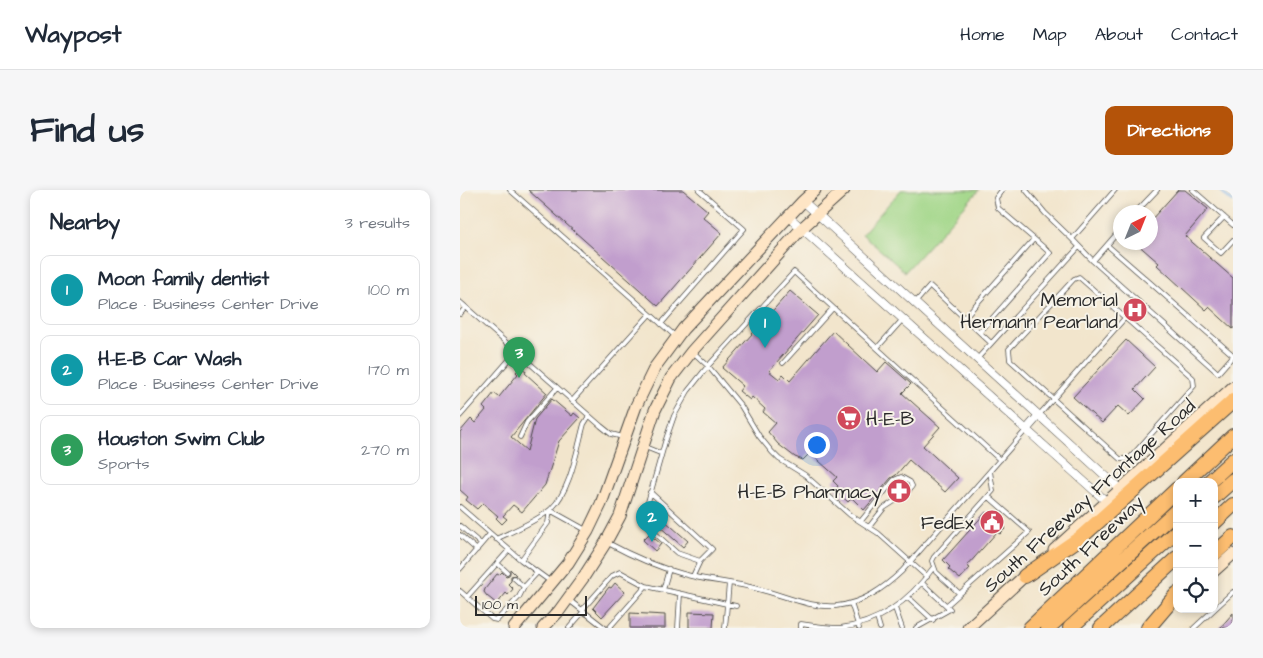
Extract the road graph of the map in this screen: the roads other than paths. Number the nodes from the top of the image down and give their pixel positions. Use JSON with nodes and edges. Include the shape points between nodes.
{"nodes":[{"id":1,"x":510,"y":190,"type":"edge"},
{"id":2,"x":699,"y":190,"type":"edge"},
{"id":3,"x":815,"y":190,"type":"edge"},
{"id":4,"x":844,"y":190,"type":"edge"},
{"id":5,"x":1002,"y":190,"type":"edge"},
{"id":6,"x":1026,"y":190,"type":"edge"},
{"id":7,"x":1115,"y":190,"type":"edge"},
{"id":8,"x":1157,"y":190,"type":"edge"},
{"id":9,"x":1193,"y":190,"type":"edge"},
{"id":10,"x":803,"y":201,"type":"junction"},
{"id":11,"x":1143,"y":205,"type":"edge"},
{"id":12,"x":817,"y":214,"type":"junction"},
{"id":13,"x":788,"y":216,"type":"junction"},
{"id":14,"x":1224,"y":217,"type":"junction"},
{"id":15,"x":1233,"y":225,"type":"edge"},
{"id":16,"x":802,"y":228,"type":"junction"},
{"id":17,"x":1113,"y":238,"type":"edge"},
{"id":18,"x":1034,"y":239,"type":"junction"},
{"id":19,"x":1072,"y":239,"type":"junction"},
{"id":20,"x":1233,"y":240,"type":"edge"},
{"id":21,"x":1107,"y":245,"type":"junction"},
{"id":22,"x":1079,"y":247,"type":"junction"},
{"id":23,"x":1093,"y":261,"type":"junction"},
{"id":24,"x":460,"y":302,"type":"edge"},
{"id":25,"x":1139,"y":302,"type":"junction"},
{"id":26,"x":915,"y":303,"type":"junction"},
{"id":27,"x":466,"y":307,"type":"junction"},
{"id":28,"x":833,"y":308,"type":"junction"},
{"id":29,"x":460,"y":314,"type":"edge"},
{"id":30,"x":650,"y":314,"type":"junction"},
{"id":31,"x":964,"y":318,"type":"junction"},
{"id":32,"x":1125,"y":318,"type":"junction"},
{"id":33,"x":903,"y":319,"type":"junction"},
{"id":34,"x":661,"y":324,"type":"junction"},
{"id":35,"x":980,"y":332,"type":"junction"},
{"id":36,"x":677,"y":338,"type":"junction"},
{"id":37,"x":991,"y":343,"type":"junction"},
{"id":38,"x":877,"y":348,"type":"junction"},
{"id":39,"x":692,"y":351,"type":"junction"},
{"id":40,"x":516,"y":352,"type":"junction"},
{"id":41,"x":1233,"y":356,"type":"edge"},
{"id":42,"x":977,"y":359,"type":"junction"},
{"id":43,"x":783,"y":363,"type":"dead end"},
{"id":44,"x":708,"y":366,"type":"junction"},
{"id":45,"x":1233,"y":387,"type":"edge"},
{"id":46,"x":557,"y":388,"type":"junction"},
{"id":47,"x":1054,"y":398,"type":"junction"},
{"id":48,"x":572,"y":401,"type":"junction"},
{"id":49,"x":1233,"y":401,"type":"edge"},
{"id":50,"x":1039,"y":415,"type":"junction"},
{"id":51,"x":460,"y":416,"type":"edge"},
{"id":52,"x":589,"y":416,"type":"junction"},
{"id":53,"x":1026,"y":430,"type":"junction"},
{"id":54,"x":520,"y":436,"type":"dead end"},
{"id":55,"x":1233,"y":436,"type":"edge"},
{"id":56,"x":624,"y":438,"type":"junction"},
{"id":57,"x":643,"y":446,"type":"junction"},
{"id":58,"x":660,"y":453,"type":"junction"},
{"id":59,"x":1000,"y":460,"type":"junction"},
{"id":60,"x":1233,"y":460,"type":"edge"},
{"id":61,"x":990,"y":472,"type":"junction"},
{"id":62,"x":1188,"y":478,"type":"edge"},
{"id":63,"x":1213,"y":478,"type":"edge"},
{"id":64,"x":1233,"y":480,"type":"edge"},
{"id":65,"x":1121,"y":490,"type":"junction"},
{"id":66,"x":650,"y":492,"type":"junction"},
{"id":67,"x":1173,"y":493,"type":"edge"},
{"id":68,"x":1218,"y":493,"type":"edge"},
{"id":69,"x":989,"y":497,"type":"junction"},
{"id":70,"x":1106,"y":502,"type":"junction"},
{"id":71,"x":1233,"y":505,"type":"edge"},
{"id":72,"x":460,"y":507,"type":"edge"},
{"id":73,"x":550,"y":510,"type":"junction"},
{"id":74,"x":1173,"y":514,"type":"edge"},
{"id":75,"x":1218,"y":519,"type":"edge"},
{"id":76,"x":861,"y":521,"type":"junction"},
{"id":77,"x":460,"y":526,"type":"edge"},
{"id":78,"x":869,"y":527,"type":"junction"},
{"id":79,"x":588,"y":531,"type":"junction"},
{"id":80,"x":490,"y":534,"type":"junction"},
{"id":81,"x":460,"y":535,"type":"edge"},
{"id":82,"x":1173,"y":535,"type":"edge"},
{"id":83,"x":1233,"y":537,"type":"edge"},
{"id":84,"x":496,"y":539,"type":"junction"},
{"id":85,"x":606,"y":542,"type":"junction"},
{"id":86,"x":481,"y":544,"type":"junction"},
{"id":87,"x":477,"y":550,"type":"junction"},
{"id":88,"x":509,"y":550,"type":"junction"},
{"id":89,"x":1218,"y":550,"type":"edge"},
{"id":90,"x":1233,"y":554,"type":"edge"},
{"id":91,"x":521,"y":560,"type":"junction"},
{"id":92,"x":700,"y":561,"type":"junction"},
{"id":93,"x":910,"y":562,"type":"junction"},
{"id":94,"x":1173,"y":562,"type":"edge"},
{"id":95,"x":497,"y":563,"type":"junction"},
{"id":96,"x":933,"y":568,"type":"junction"},
{"id":97,"x":1217,"y":568,"type":"edge"},
{"id":98,"x":460,"y":569,"type":"edge"},
{"id":99,"x":669,"y":569,"type":"junction"},
{"id":100,"x":507,"y":572,"type":"dead end"},
{"id":101,"x":537,"y":573,"type":"junction"},
{"id":102,"x":693,"y":576,"type":"junction"},
{"id":103,"x":1025,"y":576,"type":"junction"},
{"id":104,"x":926,"y":577,"type":"junction"},
{"id":105,"x":514,"y":578,"type":"dead end"},
{"id":106,"x":552,"y":583,"type":"junction"},
{"id":107,"x":729,"y":583,"type":"junction"},
{"id":108,"x":922,"y":583,"type":"junction"},
{"id":109,"x":646,"y":586,"type":"junction"},
{"id":110,"x":524,"y":587,"type":"junction"},
{"id":111,"x":663,"y":590,"type":"junction"},
{"id":112,"x":460,"y":591,"type":"edge"},
{"id":113,"x":1233,"y":592,"type":"edge"},
{"id":114,"x":959,"y":593,"type":"junction"},
{"id":115,"x":680,"y":594,"type":"junction"},
{"id":116,"x":466,"y":597,"type":"junction"},
{"id":117,"x":908,"y":597,"type":"junction"},
{"id":118,"x":567,"y":599,"type":"junction"},
{"id":119,"x":1173,"y":599,"type":"edge"},
{"id":120,"x":851,"y":603,"type":"junction"},
{"id":121,"x":726,"y":604,"type":"junction"},
{"id":122,"x":947,"y":605,"type":"junction"},
{"id":123,"x":736,"y":606,"type":"dead end"},
{"id":124,"x":895,"y":608,"type":"junction"},
{"id":125,"x":1173,"y":608,"type":"edge"},
{"id":126,"x":583,"y":611,"type":"junction"},
{"id":127,"x":876,"y":618,"type":"junction"},
{"id":128,"x":933,"y":620,"type":"junction"},
{"id":129,"x":858,"y":626,"type":"edge"},
{"id":130,"x":1196,"y":627,"type":"edge"},
{"id":131,"x":514,"y":628,"type":"edge"},
{"id":132,"x":544,"y":628,"type":"edge"},
{"id":133,"x":569,"y":628,"type":"edge"},
{"id":134,"x":604,"y":628,"type":"edge"},
{"id":135,"x":609,"y":628,"type":"edge"},
{"id":136,"x":678,"y":628,"type":"edge"},
{"id":137,"x":725,"y":628,"type":"edge"},
{"id":138,"x":801,"y":628,"type":"edge"},
{"id":139,"x":823,"y":628,"type":"edge"},
{"id":140,"x":841,"y":628,"type":"edge"},
{"id":141,"x":880,"y":628,"type":"edge"},
{"id":142,"x":902,"y":628,"type":"edge"},
{"id":143,"x":916,"y":628,"type":"edge"},
{"id":144,"x":968,"y":628,"type":"edge"},
{"id":145,"x":1030,"y":628,"type":"edge"},
{"id":146,"x":1048,"y":628,"type":"edge"},
{"id":147,"x":1070,"y":628,"type":"edge"},
{"id":148,"x":1101,"y":628,"type":"edge"},
{"id":149,"x":1150,"y":628,"type":"edge"}],
"edges":[{"from":1,"to":30,"type":"lane"},
{"from":2,"to":34,"type":"lane","via":[[744,229]]},
{"from":3,"to":10,"type":"street"},
{"from":4,"to":12,"type":"street"},
{"from":5,"to":18,"type":"lane","via":[[996,198],[998,208]]},
{"from":6,"to":19,"type":"lane"},
{"from":7,"to":19,"type":"lane"},
{"from":8,"to":11,"type":"lane"},
{"from":9,"to":14,"type":"lane"},
{"from":10,"to":12,"type":"street"},
{"from":10,"to":13,"type":"street"},
{"from":12,"to":16,"type":"street"},
{"from":12,"to":26,"type":"street"},
{"from":13,"to":16,"type":"street"},
{"from":13,"to":36,"type":"street"},
{"from":14,"to":15,"type":"lane"},
{"from":14,"to":20,"type":"lane","via":[[1204,238],[1222,253]]},
{"from":16,"to":33,"type":"street"},
{"from":16,"to":39,"type":"street"},
{"from":17,"to":21,"type":"lane"},
{"from":18,"to":31,"type":"lane"},
{"from":18,"to":35,"type":"lane","via":[[1050,254]]},
{"from":19,"to":22,"type":"lane"},
{"from":21,"to":23,"type":"lane"},
{"from":21,"to":41,"type":"lane"},
{"from":22,"to":23,"type":"lane"},
{"from":22,"to":37,"type":"lane"},
{"from":23,"to":25,"type":"lane"},
{"from":24,"to":27,"type":"lane"},
{"from":25,"to":32,"type":"lane"},
{"from":25,"to":41,"type":"lane","via":[[1218,373]]},
{"from":26,"to":31,"type":"lane","via":[[930,286]]},
{"from":26,"to":42,"type":"street"},
{"from":27,"to":29,"type":"lane"},
{"from":27,"to":40,"type":"lane"},
{"from":28,"to":38,"type":"lane"},
{"from":28,"to":43,"type":"lane"},
{"from":28,"to":44,"type":"lane","via":[[794,272]]},
{"from":30,"to":34,"type":"lane"},
{"from":30,"to":48,"type":"lane"},
{"from":31,"to":35,"type":"lane"},
{"from":32,"to":47,"type":"lane"},
{"from":32,"to":47,"type":"lane","via":[[1079,277],[1009,350],[1010,360]]},
{"from":32,"to":47,"type":"lane","via":[[1193,378],[1194,386],[1129,459],[1120,459]]},
{"from":33,"to":38,"type":"lane"},
{"from":33,"to":53,"type":"street"},
{"from":34,"to":36,"type":"lane"},
{"from":35,"to":37,"type":"lane"},
{"from":36,"to":39,"type":"street"},
{"from":36,"to":56,"type":"street","via":[[655,367]]},
{"from":37,"to":42,"type":"lane"},
{"from":38,"to":59,"type":"lane"},
{"from":39,"to":44,"type":"lane"},
{"from":39,"to":57,"type":"street","via":[[671,378],[655,410]]},
{"from":40,"to":46,"type":"lane"},
{"from":40,"to":51,"type":"lane"},
{"from":42,"to":50,"type":"street"},
{"from":44,"to":58,"type":"lane","via":[[674,416]]},
{"from":44,"to":76,"type":"lane","via":[[742,406],[772,452]]},
{"from":45,"to":65,"type":"street","name":"South Freeway Frontage Road"},
{"from":46,"to":48,"type":"lane"},
{"from":46,"to":54,"type":"lane","via":[[527,422]]},
{"from":47,"to":50,"type":"lane"},
{"from":48,"to":52,"type":"lane"},
{"from":49,"to":103,"type":"highway","via":[[1080,538]]},
{"from":50,"to":53,"type":"street"},
{"from":50,"to":65,"type":"street"},
{"from":52,"to":56,"type":"lane","via":[[611,434]]},
{"from":52,"to":73,"type":"lane","via":[[568,481]]},
{"from":53,"to":59,"type":"lane"},
{"from":53,"to":70,"type":"street"},
{"from":55,"to":62,"type":"highway"},
{"from":56,"to":57,"type":"street"},
{"from":56,"to":79,"type":"street"},
{"from":57,"to":58,"type":"lane"},
{"from":57,"to":85,"type":"street","via":[[620,516]]},
{"from":58,"to":66,"type":"lane"},
{"from":59,"to":61,"type":"lane"},
{"from":60,"to":63,"type":"highway"},
{"from":61,"to":69,"type":"lane","via":[[993,491]]},
{"from":61,"to":93,"type":"lane"},
{"from":64,"to":68,"type":"highway"},
{"from":65,"to":70,"type":"street","name":"South Freeway Frontage Road"},
{"from":66,"to":92,"type":"lane","via":[[644,516],[646,525],[676,553]]},
{"from":66,"to":92,"type":"lane","via":[[712,549]]},
{"from":67,"to":145,"type":"highway","name":"South Freeway"},
{"from":69,"to":96,"type":"lane","via":[[934,557]]},
{"from":69,"to":114,"type":"lane","via":[[1029,532]]},
{"from":70,"to":103,"type":"street","name":"South Freeway Frontage Road"},
{"from":71,"to":75,"type":"highway"},
{"from":72,"to":80,"type":"lane"},
{"from":73,"to":79,"type":"lane"},
{"from":73,"to":84,"type":"lane"},
{"from":73,"to":91,"type":"lane","via":[[548,523]]},
{"from":74,"to":146,"type":"highway"},
{"from":76,"to":78,"type":"lane"},
{"from":76,"to":78,"type":"lane","via":[[894,480],[901,477],[910,482],[912,486],[907,493],[884,508]]},
{"from":77,"to":86,"type":"lane"},
{"from":78,"to":93,"type":"lane"},
{"from":79,"to":85,"type":"street"},
{"from":79,"to":106,"type":"street"},
{"from":80,"to":84,"type":"lane"},
{"from":80,"to":86,"type":"lane"},
{"from":81,"to":87,"type":"lane"},
{"from":82,"to":147,"type":"highway"},
{"from":83,"to":89,"type":"highway"},
{"from":84,"to":88,"type":"lane"},
{"from":85,"to":99,"type":"lane"},
{"from":85,"to":118,"type":"street"},
{"from":86,"to":87,"type":"lane"},
{"from":87,"to":98,"type":"lane"},
{"from":88,"to":91,"type":"lane"},
{"from":88,"to":95,"type":"lane"},
{"from":90,"to":97,"type":"street"},
{"from":91,"to":101,"type":"lane"},
{"from":92,"to":102,"type":"lane"},
{"from":93,"to":104,"type":"lane"},
{"from":93,"to":120,"type":"lane","via":[[879,591]]},
{"from":94,"to":148,"type":"highway"},
{"from":95,"to":100,"type":"lane"},
{"from":95,"to":116,"type":"lane"},
{"from":96,"to":104,"type":"lane"},
{"from":96,"to":114,"type":"lane"},
{"from":99,"to":102,"type":"lane"},
{"from":99,"to":111,"type":"lane"},
{"from":101,"to":106,"type":"lane"},
{"from":101,"to":110,"type":"lane"},
{"from":102,"to":107,"type":"lane"},
{"from":103,"to":144,"type":"street","name":"South Freeway Frontage Road"},
{"from":104,"to":108,"type":"lane"},
{"from":105,"to":110,"type":"lane"},
{"from":106,"to":131,"type":"street"},
{"from":107,"to":120,"type":"lane","via":[[761,589],[810,605]]},
{"from":107,"to":121,"type":"lane"},
{"from":108,"to":117,"type":"lane"},
{"from":108,"to":122,"type":"lane"},
{"from":109,"to":111,"type":"lane"},
{"from":109,"to":126,"type":"lane","via":[[620,572],[616,573]]},
{"from":109,"to":135,"type":"lane"},
{"from":110,"to":116,"type":"lane","via":[[500,618],[492,619]]},
{"from":111,"to":115,"type":"lane"},
{"from":112,"to":116,"type":"lane"},
{"from":113,"to":130,"type":"lane"},
{"from":114,"to":122,"type":"lane"},
{"from":115,"to":121,"type":"lane"},
{"from":115,"to":136,"type":"lane"},
{"from":117,"to":124,"type":"lane"},
{"from":117,"to":128,"type":"lane"},
{"from":118,"to":126,"type":"lane"},
{"from":118,"to":132,"type":"street"},
{"from":119,"to":149,"type":"highway"},
{"from":120,"to":129,"type":"lane"},
{"from":121,"to":123,"type":"lane"},
{"from":121,"to":137,"type":"lane"},
{"from":122,"to":128,"type":"lane","via":[[950,609]]},
{"from":124,"to":127,"type":"lane"},
{"from":124,"to":142,"type":"lane"},
{"from":125,"to":149,"type":"street"},
{"from":126,"to":133,"type":"lane"},
{"from":126,"to":134,"type":"lane"},
{"from":127,"to":129,"type":"lane"},
{"from":127,"to":141,"type":"lane"},
{"from":128,"to":143,"type":"lane"},
{"from":129,"to":140,"type":"lane"},
{"from":138,"to":139,"type":"lane","via":[[801,624]]},
{"from":139,"to":140,"type":"lane"}]}
